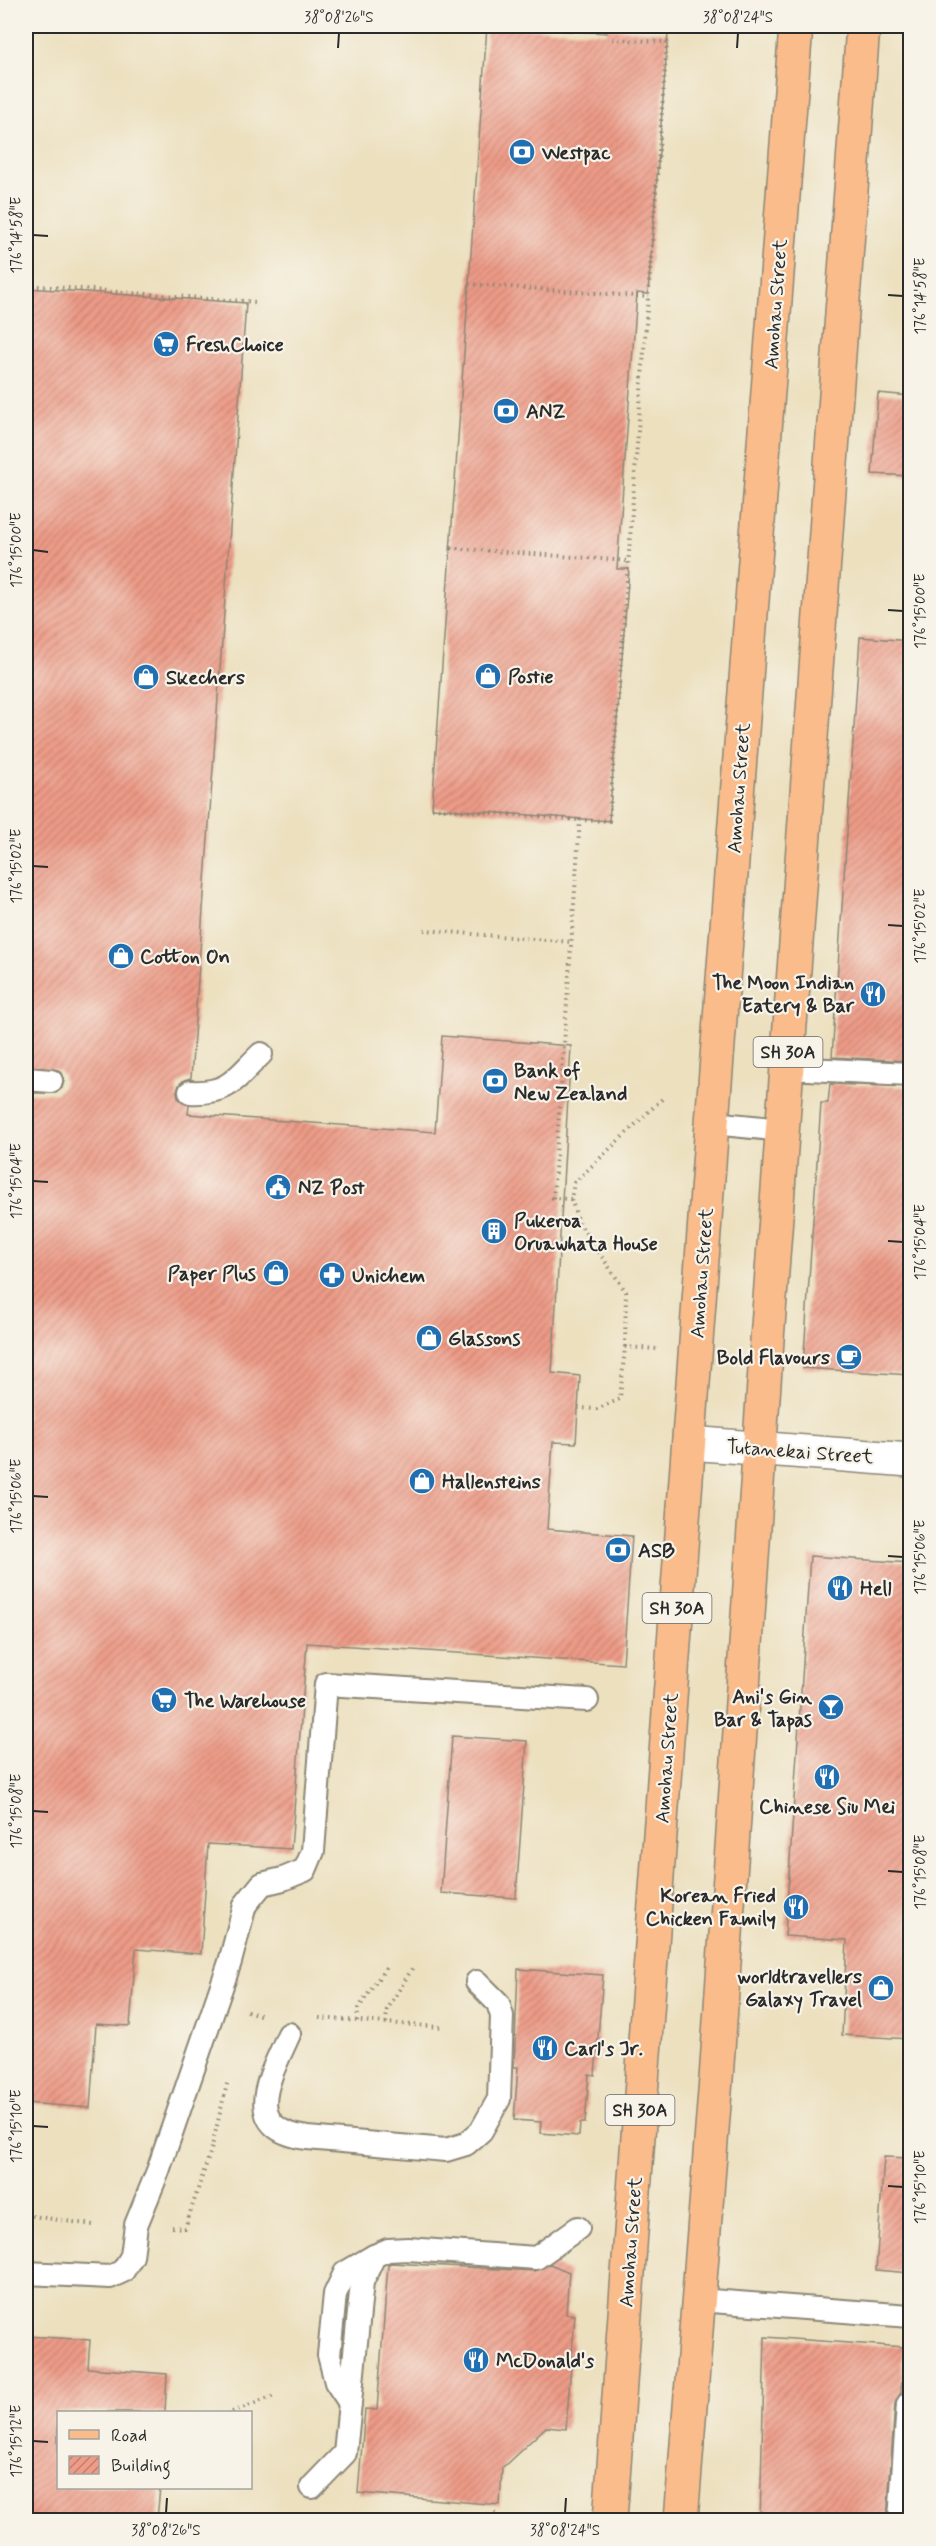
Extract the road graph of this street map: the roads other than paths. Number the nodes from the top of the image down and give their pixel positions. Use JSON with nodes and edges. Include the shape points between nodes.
{"nodes":[{"id":1,"x":796,"y":26,"type":"edge"},
{"id":2,"x":863,"y":26,"type":"edge"},
{"id":3,"x":261,"y":1054,"type":"dead end"},
{"id":4,"x":787,"y":1068,"type":"junction"},
{"id":5,"x":910,"y":1074,"type":"edge"},
{"id":6,"x":26,"y":1079,"type":"edge"},
{"id":7,"x":51,"y":1081,"type":"dead end"},
{"id":8,"x":190,"y":1092,"type":"dead end"},
{"id":9,"x":712,"y":1123,"type":"junction"},
{"id":10,"x":783,"y":1130,"type":"junction"},
{"id":11,"x":689,"y":1443,"type":"junction"},
{"id":12,"x":759,"y":1449,"type":"junction"},
{"id":13,"x":910,"y":1460,"type":"edge"},
{"id":14,"x":587,"y":1701,"type":"dead end"},
{"id":15,"x":477,"y":1982,"type":"dead end"},
{"id":16,"x":289,"y":2034,"type":"dead end"},
{"id":17,"x":578,"y":2228,"type":"dead end"},
{"id":18,"x":26,"y":2273,"type":"edge"},
{"id":19,"x":698,"y":2300,"type":"junction"},
{"id":20,"x":910,"y":2316,"type":"edge"},
{"id":21,"x":910,"y":2404,"type":"edge"},
{"id":22,"x":312,"y":2487,"type":"dead end"},
{"id":23,"x":610,"y":2520,"type":"edge"},
{"id":24,"x":681,"y":2520,"type":"edge"},
{"id":25,"x":900,"y":2520,"type":"edge"}],
"edges":[{"from":1,"to":9,"type":"main road","name":"Amohau Street","number":"SH 30A"},
{"from":2,"to":4,"type":"main road","number":"SH 30A"},
{"from":3,"to":8,"type":"lane","via":[[225,1088],[212,1093]]},
{"from":4,"to":5,"type":"lane"},
{"from":4,"to":10,"type":"main road","number":"SH 30A"},
{"from":6,"to":7,"type":"lane"},
{"from":9,"to":10,"type":"lane"},
{"from":9,"to":11,"type":"main road","name":"Amohau Street","number":"SH 30A"},
{"from":10,"to":12,"type":"main road","number":"SH 30A"},
{"from":11,"to":12,"type":"street","name":"Tutanekai Street"},
{"from":11,"to":23,"type":"main road","name":"Amohau Street","number":"SH 30A"},
{"from":12,"to":13,"type":"street","name":"Tutanekai Street"},
{"from":12,"to":19,"type":"main road","number":"SH 30A"},
{"from":14,"to":18,"type":"lane","via":[[326,1684],[313,1851],[305,1870],[262,1884],[245,1905],[227,1973],[136,2225],[132,2256],[123,2271],[110,2277]]},
{"from":15,"to":16,"type":"lane","via":[[498,2003],[502,2016],[500,2099],[481,2131],[466,2144],[446,2150],[289,2136],[275,2128],[264,2110],[266,2086]]},
{"from":17,"to":22,"type":"lane","via":[[536,2258],[408,2249],[388,2250],[374,2256],[362,2282],[345,2453]]},
{"from":19,"to":20,"type":"lane"},
{"from":19,"to":24,"type":"main road","number":"SH 30A"},
{"from":21,"to":25,"type":"lane"}]}
